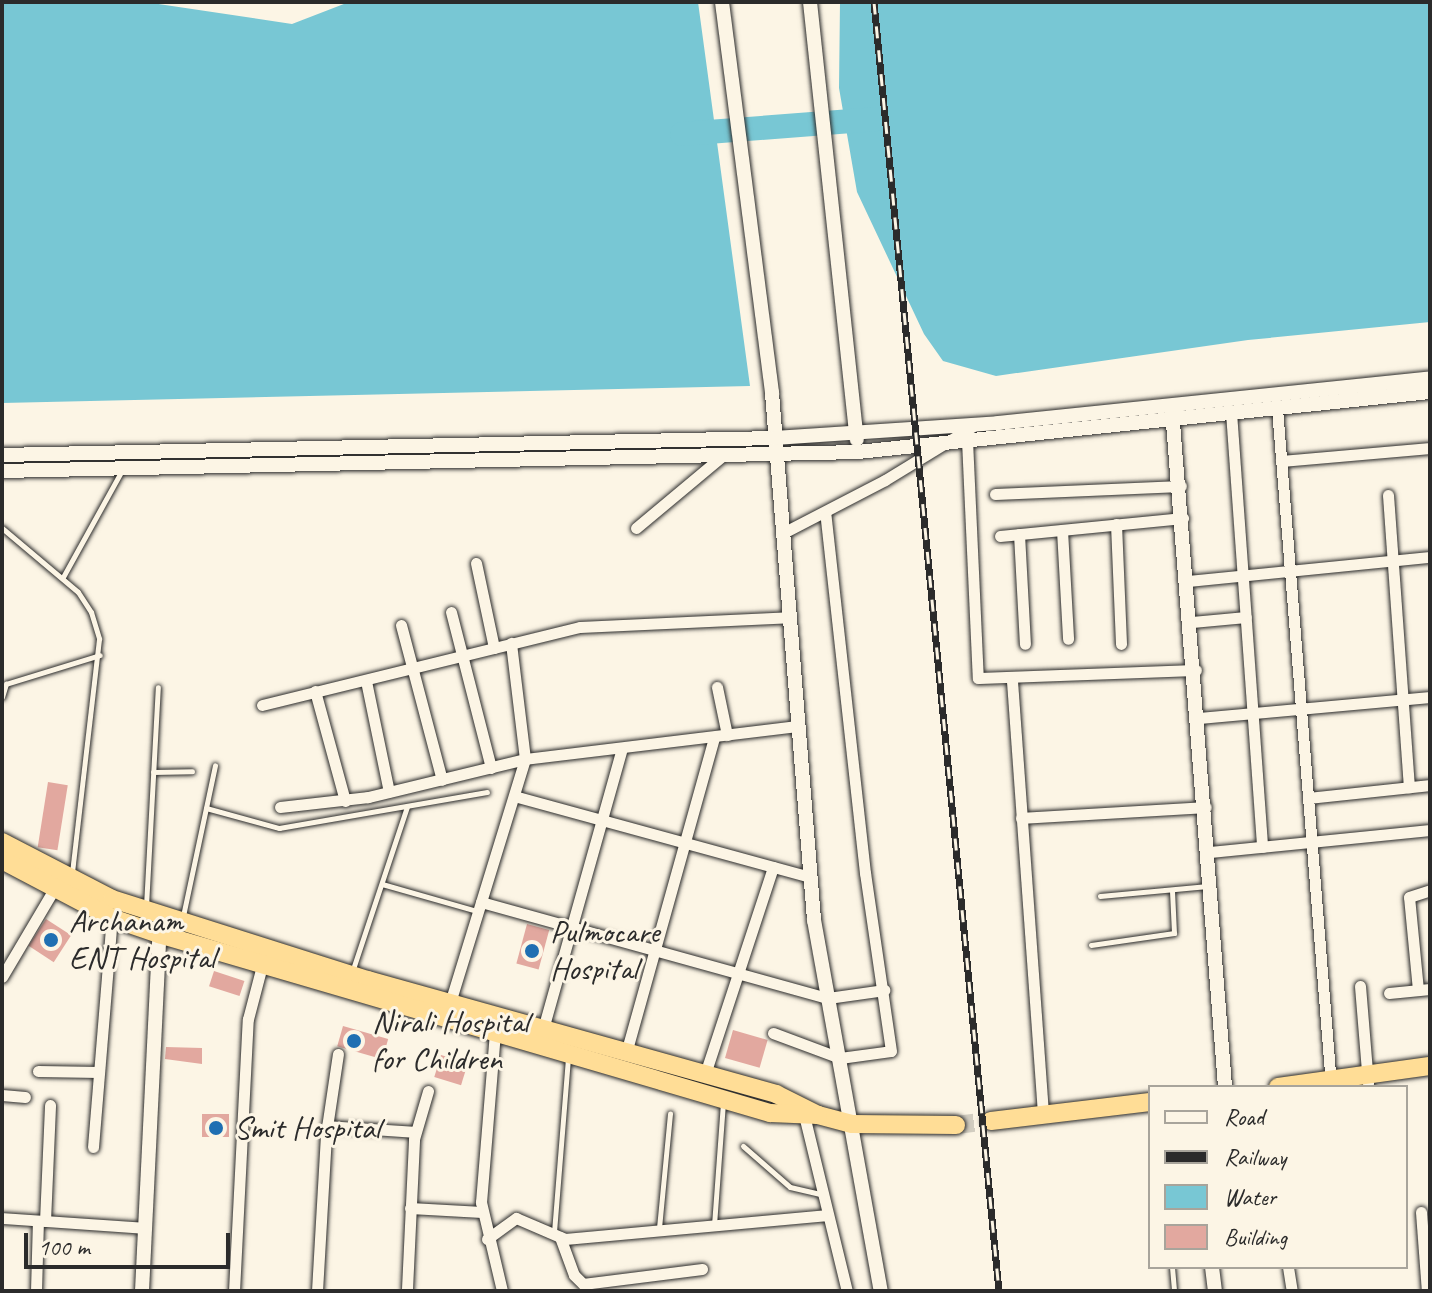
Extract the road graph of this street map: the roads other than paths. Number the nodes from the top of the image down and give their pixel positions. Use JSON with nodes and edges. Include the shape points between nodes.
{"nodes":[{"id":1,"x":722,"y":2,"type":"edge"},
{"id":2,"x":810,"y":2,"type":"edge"},
{"id":3,"x":1430,"y":378,"type":"edge"},
{"id":4,"x":1430,"y":392,"type":"edge"},
{"id":5,"x":1277,"y":408,"type":"junction"},
{"id":6,"x":1172,"y":412,"type":"junction"},
{"id":7,"x":1231,"y":412,"type":"junction"},
{"id":8,"x":976,"y":424,"type":"junction"},
{"id":9,"x":857,"y":433,"type":"junction"},
{"id":10,"x":774,"y":438,"type":"junction"},
{"id":11,"x":967,"y":440,"type":"junction"},
{"id":12,"x":447,"y":445,"type":"junction"},
{"id":13,"x":944,"y":445,"type":"junction"},
{"id":14,"x":1430,"y":448,"type":"edge"},
{"id":15,"x":858,"y":452,"type":"junction"},
{"id":16,"x":2,"y":455,"type":"edge"},
{"id":17,"x":775,"y":455,"type":"junction"},
{"id":18,"x":722,"y":456,"type":"junction"},
{"id":19,"x":448,"y":461,"type":"junction"},
{"id":20,"x":1281,"y":461,"type":"junction"},
{"id":21,"x":123,"y":468,"type":"junction"},
{"id":22,"x":2,"y":471,"type":"edge"},
{"id":23,"x":1181,"y":486,"type":"junction"},
{"id":24,"x":995,"y":494,"type":"dead end"},
{"id":25,"x":1388,"y":495,"type":"dead end"},
{"id":26,"x":825,"y":513,"type":"junction"},
{"id":27,"x":1183,"y":518,"type":"junction"},
{"id":28,"x":1116,"y":524,"type":"junction"},
{"id":29,"x":2,"y":528,"type":"edge"},
{"id":30,"x":636,"y":528,"type":"dead end"},
{"id":31,"x":1062,"y":530,"type":"junction"},
{"id":32,"x":781,"y":534,"type":"junction"},
{"id":33,"x":1019,"y":534,"type":"junction"},
{"id":34,"x":1000,"y":536,"type":"dead end"},
{"id":35,"x":1430,"y":557,"type":"edge"},
{"id":36,"x":1393,"y":560,"type":"junction"},
{"id":37,"x":476,"y":563,"type":"dead end"},
{"id":38,"x":1290,"y":571,"type":"junction"},
{"id":39,"x":1243,"y":575,"type":"junction"},
{"id":40,"x":63,"y":577,"type":"junction"},
{"id":41,"x":1188,"y":581,"type":"junction"},
{"id":42,"x":451,"y":612,"type":"dead end"},
{"id":43,"x":789,"y":617,"type":"junction"},
{"id":44,"x":1246,"y":617,"type":"junction"},
{"id":45,"x":1192,"y":622,"type":"junction"},
{"id":46,"x":401,"y":625,"type":"dead end"},
{"id":47,"x":1068,"y":639,"type":"dead end"},
{"id":48,"x":511,"y":643,"type":"junction"},
{"id":49,"x":1025,"y":644,"type":"dead end"},
{"id":50,"x":1121,"y":644,"type":"dead end"},
{"id":51,"x":494,"y":648,"type":"junction"},
{"id":52,"x":100,"y":655,"type":"junction"},
{"id":53,"x":465,"y":658,"type":"junction"},
{"id":54,"x":414,"y":670,"type":"junction"},
{"id":55,"x":1196,"y":670,"type":"junction"},
{"id":56,"x":366,"y":681,"type":"junction"},
{"id":57,"x":1012,"y":681,"type":"junction"},
{"id":58,"x":158,"y":687,"type":"dead end"},
{"id":59,"x":717,"y":687,"type":"dead end"},
{"id":60,"x":315,"y":691,"type":"junction"},
{"id":61,"x":2,"y":697,"type":"edge"},
{"id":62,"x":1430,"y":697,"type":"edge"},
{"id":63,"x":1403,"y":699,"type":"junction"},
{"id":64,"x":262,"y":705,"type":"dead end"},
{"id":65,"x":1301,"y":708,"type":"junction"},
{"id":66,"x":1253,"y":713,"type":"junction"},
{"id":67,"x":1199,"y":718,"type":"junction"},
{"id":68,"x":798,"y":726,"type":"junction"},
{"id":69,"x":720,"y":736,"type":"junction"},
{"id":70,"x":622,"y":748,"type":"junction"},
{"id":71,"x":525,"y":759,"type":"junction"},
{"id":72,"x":215,"y":765,"type":"dead end"},
{"id":73,"x":491,"y":768,"type":"junction"},
{"id":74,"x":192,"y":771,"type":"dead end"},
{"id":75,"x":153,"y":772,"type":"junction"},
{"id":76,"x":442,"y":780,"type":"junction"},
{"id":77,"x":1430,"y":785,"type":"edge"},
{"id":78,"x":1409,"y":787,"type":"junction"},
{"id":79,"x":389,"y":792,"type":"junction"},
{"id":80,"x":487,"y":792,"type":"dead end"},
{"id":81,"x":514,"y":796,"type":"junction"},
{"id":82,"x":1308,"y":798,"type":"junction"},
{"id":83,"x":345,"y":801,"type":"junction"},
{"id":84,"x":408,"y":806,"type":"junction"},
{"id":85,"x":280,"y":807,"type":"dead end"},
{"id":86,"x":1206,"y":807,"type":"junction"},
{"id":87,"x":206,"y":808,"type":"junction"},
{"id":88,"x":1021,"y":818,"type":"junction"},
{"id":89,"x":602,"y":820,"type":"junction"},
{"id":90,"x":1430,"y":830,"type":"edge"},
{"id":91,"x":2,"y":842,"type":"edge"},
{"id":92,"x":1311,"y":842,"type":"junction"},
{"id":93,"x":687,"y":844,"type":"junction"},
{"id":94,"x":1262,"y":847,"type":"junction"},
{"id":95,"x":1210,"y":852,"type":"junction"},
{"id":96,"x":2,"y":860,"type":"edge"},
{"id":97,"x":773,"y":867,"type":"junction"},
{"id":98,"x":810,"y":877,"type":"junction"},
{"id":99,"x":71,"y":879,"type":"junction"},
{"id":100,"x":382,"y":884,"type":"junction"},
{"id":101,"x":1213,"y":886,"type":"junction"},
{"id":102,"x":54,"y":889,"type":"junction"},
{"id":103,"x":1172,"y":890,"type":"junction"},
{"id":104,"x":1430,"y":890,"type":"edge"},
{"id":105,"x":1100,"y":896,"type":"dead end"},
{"id":106,"x":480,"y":907,"type":"junction"},
{"id":107,"x":153,"y":912,"type":"junction"},
{"id":108,"x":112,"y":918,"type":"junction"},
{"id":109,"x":182,"y":921,"type":"junction"},
{"id":110,"x":572,"y":927,"type":"junction"},
{"id":111,"x":159,"y":934,"type":"junction"},
{"id":112,"x":1091,"y":945,"type":"dead end"},
{"id":113,"x":656,"y":950,"type":"junction"},
{"id":114,"x":264,"y":957,"type":"junction"},
{"id":115,"x":739,"y":973,"type":"junction"},
{"id":116,"x":351,"y":975,"type":"junction"},
{"id":117,"x":2,"y":977,"type":"edge"},
{"id":118,"x":1360,"y":986,"type":"dead end"},
{"id":119,"x":1424,"y":989,"type":"edge"},
{"id":120,"x":884,"y":990,"type":"junction"},
{"id":121,"x":1389,"y":993,"type":"dead end"},
{"id":122,"x":828,"y":998,"type":"junction"},
{"id":123,"x":448,"y":1010,"type":"junction"},
{"id":124,"x":543,"y":1029,"type":"junction"},
{"id":125,"x":495,"y":1032,"type":"junction"},
{"id":126,"x":773,"y":1033,"type":"dead end"},
{"id":127,"x":626,"y":1053,"type":"junction"},
{"id":128,"x":338,"y":1054,"type":"dead end"},
{"id":129,"x":569,"y":1054,"type":"junction"},
{"id":130,"x":840,"y":1058,"type":"junction"},
{"id":131,"x":1430,"y":1066,"type":"edge"},
{"id":132,"x":38,"y":1071,"type":"dead end"},
{"id":133,"x":99,"y":1072,"type":"junction"},
{"id":134,"x":705,"y":1074,"type":"junction"},
{"id":135,"x":1430,"y":1078,"type":"edge"},
{"id":136,"x":1368,"y":1079,"type":"junction"},
{"id":137,"x":1225,"y":1085,"type":"edge"},
{"id":138,"x":1295,"y":1085,"type":"edge"},
{"id":139,"x":1331,"y":1085,"type":"edge"},
{"id":140,"x":428,"y":1091,"type":"dead end"},
{"id":141,"x":2,"y":1095,"type":"edge"},
{"id":142,"x":25,"y":1097,"type":"dead end"},
{"id":143,"x":724,"y":1099,"type":"junction"},
{"id":144,"x":1148,"y":1102,"type":"edge"},
{"id":145,"x":50,"y":1105,"type":"dead end"},
{"id":146,"x":670,"y":1114,"type":"dead end"},
{"id":147,"x":811,"y":1115,"type":"junction"},
{"id":148,"x":1043,"y":1115,"type":"junction"},
{"id":149,"x":991,"y":1121,"type":"tunnel mouth"},
{"id":150,"x":852,"y":1124,"type":"junction"},
{"id":151,"x":956,"y":1125,"type":"tunnel mouth"},
{"id":152,"x":327,"y":1126,"type":"junction"},
{"id":153,"x":415,"y":1132,"type":"junction"},
{"id":154,"x":743,"y":1146,"type":"dead end"},
{"id":155,"x":93,"y":1147,"type":"dead end"},
{"id":156,"x":823,"y":1194,"type":"junction"},
{"id":157,"x":410,"y":1208,"type":"junction"},
{"id":158,"x":482,"y":1212,"type":"junction"},
{"id":159,"x":1421,"y":1212,"type":"dead end"},
{"id":160,"x":828,"y":1215,"type":"junction"},
{"id":161,"x":2,"y":1218,"type":"edge"},
{"id":162,"x":42,"y":1221,"type":"junction"},
{"id":163,"x":714,"y":1226,"type":"junction"},
{"id":164,"x":145,"y":1228,"type":"junction"},
{"id":165,"x":659,"y":1231,"type":"junction"},
{"id":166,"x":557,"y":1236,"type":"junction"},
{"id":167,"x":487,"y":1239,"type":"junction"},
{"id":168,"x":702,"y":1269,"type":"dead end"},
{"id":169,"x":1172,"y":1269,"type":"edge"},
{"id":170,"x":1212,"y":1269,"type":"edge"},
{"id":171,"x":1288,"y":1269,"type":"edge"},
{"id":172,"x":617,"y":1285,"type":"edge"},
{"id":173,"x":407,"y":1289,"type":"dead end"},
{"id":174,"x":878,"y":1290,"type":"edge"},
{"id":175,"x":36,"y":1291,"type":"edge"},
{"id":176,"x":142,"y":1291,"type":"edge"},
{"id":177,"x":234,"y":1291,"type":"edge"},
{"id":178,"x":317,"y":1291,"type":"edge"},
{"id":179,"x":502,"y":1291,"type":"edge"},
{"id":180,"x":847,"y":1291,"type":"edge"},
{"id":181,"x":1174,"y":1291,"type":"edge"},
{"id":182,"x":1215,"y":1291,"type":"edge"},
{"id":183,"x":1292,"y":1291,"type":"edge"},
{"id":184,"x":1427,"y":1291,"type":"edge"}],
"edges":[{"from":1,"to":10,"type":"street"},
{"from":2,"to":9,"type":"street"},
{"from":3,"to":6,"type":"street"},
{"from":4,"to":5,"type":"street"},
{"from":5,"to":7,"type":"street"},
{"from":5,"to":20,"type":"street"},
{"from":6,"to":7,"type":"street"},
{"from":6,"to":8,"type":"street"},
{"from":6,"to":11,"type":"street"},
{"from":6,"to":23,"type":"street"},
{"from":7,"to":39,"type":"street"},
{"from":8,"to":9,"type":"street"},
{"from":8,"to":13,"type":"street"},
{"from":9,"to":10,"type":"street"},
{"from":9,"to":15,"type":"street"},
{"from":10,"to":12,"type":"street"},
{"from":10,"to":17,"type":"street"},
{"from":11,"to":13,"type":"street"},
{"from":11,"to":57,"type":"street","via":[[974,669],[986,681]]},
{"from":12,"to":16,"type":"street"},
{"from":12,"to":19,"type":"street"},
{"from":13,"to":15,"type":"street"},
{"from":13,"to":26,"type":"street"},
{"from":14,"to":20,"type":"street"},
{"from":15,"to":17,"type":"street"},
{"from":17,"to":18,"type":"street"},
{"from":17,"to":32,"type":"street"},
{"from":18,"to":19,"type":"street"},
{"from":18,"to":30,"type":"street"},
{"from":19,"to":21,"type":"street"},
{"from":20,"to":38,"type":"street"},
{"from":21,"to":22,"type":"street"},
{"from":21,"to":40,"type":"lane"},
{"from":23,"to":24,"type":"street"},
{"from":23,"to":27,"type":"street"},
{"from":25,"to":36,"type":"street"},
{"from":26,"to":32,"type":"street"},
{"from":26,"to":120,"type":"street","via":[[865,873]]},
{"from":27,"to":28,"type":"street"},
{"from":27,"to":41,"type":"street"},
{"from":28,"to":31,"type":"street"},
{"from":28,"to":50,"type":"street"},
{"from":29,"to":40,"type":"lane"},
{"from":31,"to":33,"type":"street"},
{"from":31,"to":47,"type":"street"},
{"from":32,"to":43,"type":"street"},
{"from":33,"to":34,"type":"street"},
{"from":33,"to":49,"type":"street"},
{"from":35,"to":36,"type":"street"},
{"from":36,"to":38,"type":"street"},
{"from":36,"to":63,"type":"street"},
{"from":37,"to":51,"type":"street"},
{"from":38,"to":39,"type":"street"},
{"from":38,"to":65,"type":"street"},
{"from":39,"to":41,"type":"street"},
{"from":39,"to":44,"type":"street"},
{"from":40,"to":52,"type":"lane","via":[[91,612]]},
{"from":41,"to":45,"type":"street"},
{"from":42,"to":53,"type":"street"},
{"from":43,"to":48,"type":"street","via":[[580,627]]},
{"from":43,"to":68,"type":"street"},
{"from":44,"to":45,"type":"street"},
{"from":44,"to":66,"type":"street"},
{"from":45,"to":55,"type":"street"},
{"from":46,"to":54,"type":"street"},
{"from":48,"to":51,"type":"street"},
{"from":48,"to":71,"type":"street"},
{"from":51,"to":53,"type":"street"},
{"from":52,"to":61,"type":"lane","via":[[6,684]]},
{"from":52,"to":99,"type":"lane"},
{"from":53,"to":54,"type":"street"},
{"from":53,"to":73,"type":"street"},
{"from":54,"to":56,"type":"street"},
{"from":54,"to":76,"type":"street"},
{"from":55,"to":57,"type":"street"},
{"from":55,"to":67,"type":"street"},
{"from":56,"to":60,"type":"street"},
{"from":56,"to":79,"type":"street"},
{"from":57,"to":88,"type":"street"},
{"from":58,"to":75,"type":"lane"},
{"from":59,"to":69,"type":"street"},
{"from":60,"to":64,"type":"street"},
{"from":60,"to":83,"type":"street"},
{"from":62,"to":63,"type":"street"},
{"from":63,"to":65,"type":"street"},
{"from":63,"to":78,"type":"street"},
{"from":65,"to":66,"type":"street"},
{"from":65,"to":82,"type":"street"},
{"from":66,"to":67,"type":"street"},
{"from":66,"to":94,"type":"street"},
{"from":67,"to":86,"type":"street"},
{"from":68,"to":69,"type":"street"},
{"from":68,"to":98,"type":"street"},
{"from":69,"to":70,"type":"street"},
{"from":69,"to":93,"type":"street"},
{"from":70,"to":71,"type":"street"},
{"from":70,"to":89,"type":"street"},
{"from":71,"to":73,"type":"street"},
{"from":71,"to":81,"type":"street"},
{"from":72,"to":87,"type":"lane"},
{"from":73,"to":76,"type":"street"},
{"from":74,"to":75,"type":"lane"},
{"from":75,"to":107,"type":"lane"},
{"from":76,"to":79,"type":"street"},
{"from":77,"to":78,"type":"street"},
{"from":78,"to":82,"type":"street"},
{"from":79,"to":83,"type":"street"},
{"from":80,"to":84,"type":"lane"},
{"from":81,"to":89,"type":"street"},
{"from":81,"to":106,"type":"street"},
{"from":82,"to":92,"type":"street"},
{"from":83,"to":85,"type":"street"},
{"from":84,"to":87,"type":"lane","via":[[279,828]]},
{"from":84,"to":100,"type":"lane"},
{"from":86,"to":88,"type":"street"},
{"from":86,"to":95,"type":"street"},
{"from":87,"to":109,"type":"lane"},
{"from":88,"to":148,"type":"street"},
{"from":89,"to":93,"type":"street"},
{"from":89,"to":110,"type":"street"},
{"from":90,"to":92,"type":"street"},
{"from":91,"to":99,"type":"highway"},
{"from":92,"to":94,"type":"street"},
{"from":92,"to":139,"type":"street"},
{"from":93,"to":97,"type":"street"},
{"from":93,"to":113,"type":"street"},
{"from":94,"to":95,"type":"street"},
{"from":95,"to":101,"type":"street"},
{"from":96,"to":102,"type":"highway"},
{"from":97,"to":98,"type":"street"},
{"from":97,"to":115,"type":"street"},
{"from":98,"to":122,"type":"street"},
{"from":99,"to":107,"type":"highway"},
{"from":100,"to":106,"type":"lane"},
{"from":100,"to":116,"type":"lane"},
{"from":101,"to":103,"type":"lane"},
{"from":101,"to":137,"type":"street"},
{"from":102,"to":108,"type":"highway"},
{"from":102,"to":117,"type":"street"},
{"from":103,"to":105,"type":"lane"},
{"from":103,"to":112,"type":"lane","via":[[1174,933]]},
{"from":104,"to":119,"type":"street","via":[[1409,897]]},
{"from":106,"to":110,"type":"street"},
{"from":106,"to":123,"type":"street"},
{"from":107,"to":109,"type":"highway"},
{"from":107,"to":111,"type":"street"},
{"from":108,"to":111,"type":"highway"},
{"from":108,"to":133,"type":"street"},
{"from":109,"to":114,"type":"highway"},
{"from":110,"to":113,"type":"street"},
{"from":110,"to":124,"type":"street"},
{"from":111,"to":114,"type":"highway"},
{"from":111,"to":164,"type":"street"},
{"from":113,"to":115,"type":"street"},
{"from":113,"to":127,"type":"street"},
{"from":114,"to":116,"type":"highway"},
{"from":114,"to":123,"type":"highway"},
{"from":114,"to":177,"type":"street","via":[[248,1019]]},
{"from":115,"to":122,"type":"street"},
{"from":115,"to":134,"type":"street"},
{"from":116,"to":123,"type":"highway"},
{"from":118,"to":136,"type":"street"},
{"from":119,"to":121,"type":"street"},
{"from":120,"to":122,"type":"street"},
{"from":120,"to":130,"type":"street","via":[[891,1051]]},
{"from":122,"to":130,"type":"street"},
{"from":123,"to":124,"type":"highway"},
{"from":123,"to":125,"type":"highway"},
{"from":124,"to":127,"type":"highway"},
{"from":125,"to":129,"type":"highway"},
{"from":125,"to":158,"type":"street"},
{"from":126,"to":130,"type":"street"},
{"from":127,"to":134,"type":"highway"},
{"from":128,"to":152,"type":"street"},
{"from":129,"to":143,"type":"highway"},
{"from":129,"to":166,"type":"lane"},
{"from":130,"to":150,"type":"street"},
{"from":131,"to":136,"type":"highway"},
{"from":132,"to":133,"type":"street"},
{"from":133,"to":155,"type":"street"},
{"from":134,"to":147,"type":"highway","via":[[776,1094]]},
{"from":135,"to":136,"type":"highway"},
{"from":136,"to":139,"type":"highway"},
{"from":138,"to":139,"type":"highway"},
{"from":140,"to":153,"type":"street"},
{"from":141,"to":142,"type":"street"},
{"from":143,"to":147,"type":"highway"},
{"from":143,"to":163,"type":"lane"},
{"from":144,"to":148,"type":"highway"},
{"from":145,"to":162,"type":"street"},
{"from":146,"to":165,"type":"lane"},
{"from":147,"to":150,"type":"highway"},
{"from":147,"to":156,"type":"street"},
{"from":148,"to":149,"type":"highway"},
{"from":150,"to":151,"type":"highway"},
{"from":150,"to":174,"type":"street"},
{"from":152,"to":153,"type":"street"},
{"from":152,"to":178,"type":"street"},
{"from":153,"to":157,"type":"street"},
{"from":154,"to":156,"type":"lane","via":[[790,1187]]},
{"from":156,"to":160,"type":"street"},
{"from":157,"to":158,"type":"street"},
{"from":157,"to":173,"type":"street"},
{"from":158,"to":167,"type":"street"},
{"from":159,"to":184,"type":"street"},
{"from":160,"to":163,"type":"street"},
{"from":160,"to":180,"type":"street"},
{"from":161,"to":162,"type":"street"},
{"from":162,"to":164,"type":"street"},
{"from":162,"to":175,"type":"street"},
{"from":163,"to":165,"type":"street"},
{"from":164,"to":176,"type":"street"},
{"from":165,"to":166,"type":"street"},
{"from":166,"to":167,"type":"street","via":[[516,1218]]},
{"from":166,"to":172,"type":"street","via":[[578,1282]]},
{"from":167,"to":179,"type":"street"},
{"from":168,"to":172,"type":"street"},
{"from":169,"to":181,"type":"lane"},
{"from":170,"to":182,"type":"street"},
{"from":171,"to":183,"type":"street"}]}
